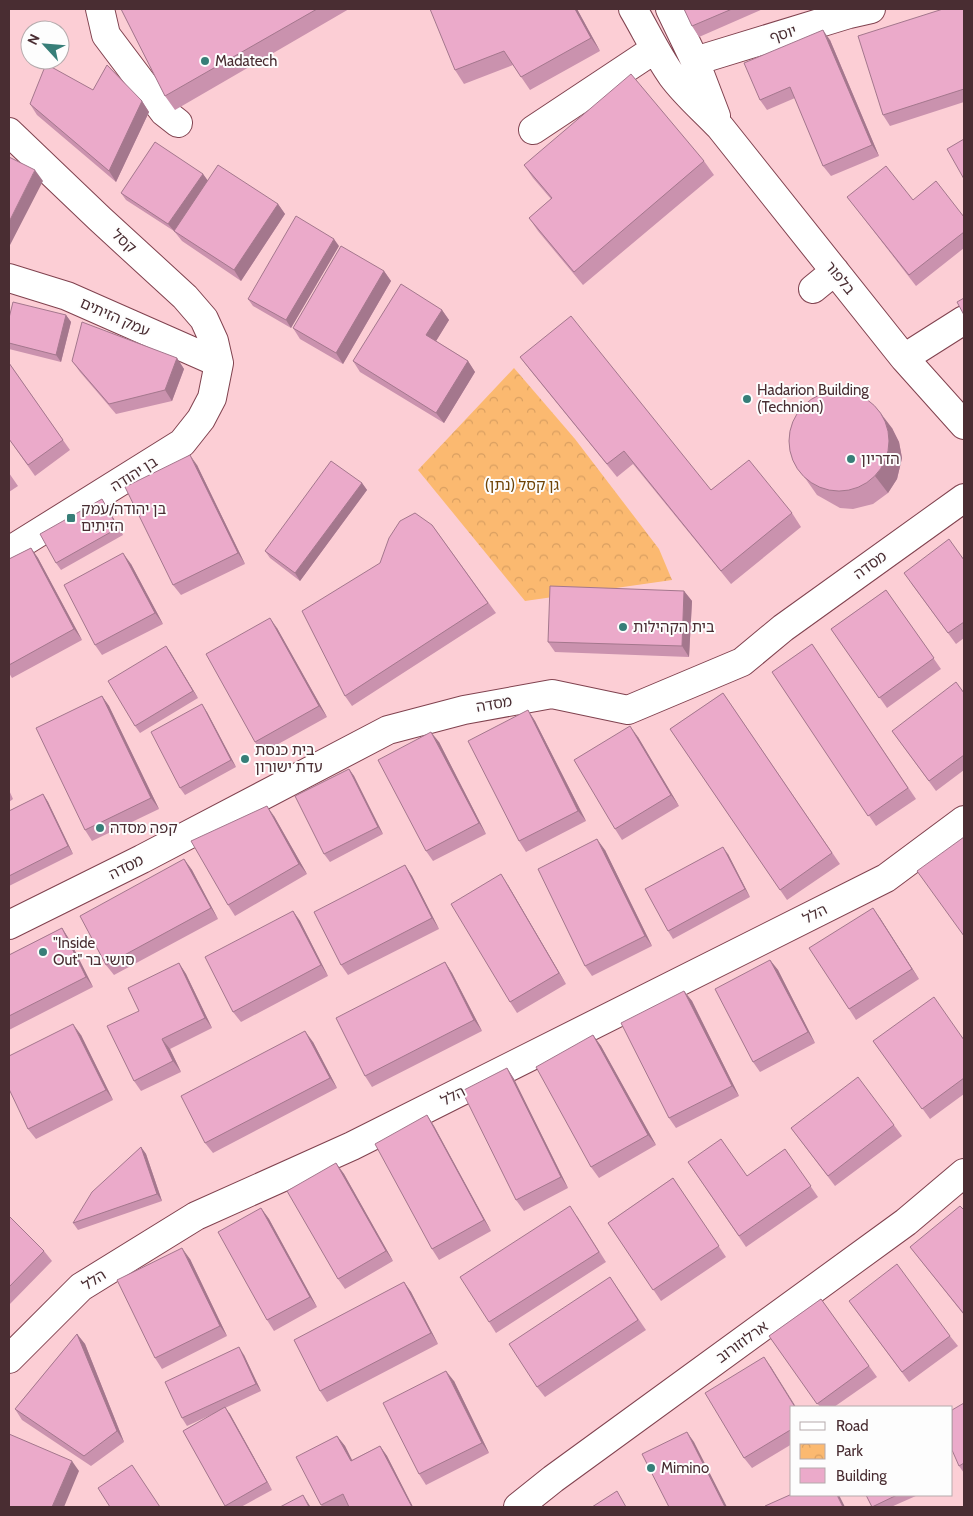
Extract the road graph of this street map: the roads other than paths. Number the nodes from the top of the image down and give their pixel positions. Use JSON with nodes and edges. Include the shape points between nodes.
{"nodes":[{"id":1,"x":100,"y":9,"type":"edge"},
{"id":2,"x":633,"y":9,"type":"edge"},
{"id":3,"x":670,"y":9,"type":"edge"},
{"id":4,"x":871,"y":9,"type":"edge"},
{"id":5,"x":655,"y":49,"type":"junction"},
{"id":6,"x":694,"y":61,"type":"junction"},
{"id":7,"x":178,"y":123,"type":"dead end"},
{"id":8,"x":720,"y":127,"type":"junction"},
{"id":9,"x":533,"y":130,"type":"dead end"},
{"id":10,"x":9,"y":132,"type":"edge"},
{"id":11,"x":835,"y":271,"type":"junction"},
{"id":12,"x":9,"y":278,"type":"edge"},
{"id":13,"x":813,"y":289,"type":"dead end"},
{"id":14,"x":964,"y":320,"type":"edge"},
{"id":15,"x":904,"y":358,"type":"junction"},
{"id":16,"x":218,"y":363,"type":"junction"},
{"id":17,"x":964,"y":425,"type":"edge"},
{"id":18,"x":964,"y":498,"type":"edge"},
{"id":19,"x":9,"y":551,"type":"edge"},
{"id":20,"x":964,"y":820,"type":"edge"},
{"id":21,"x":9,"y":925,"type":"edge"},
{"id":22,"x":964,"y":1173,"type":"edge"},
{"id":23,"x":9,"y":1359,"type":"edge"},
{"id":24,"x":518,"y":1507,"type":"edge"}],
"edges":[{"from":1,"to":7,"type":"street","via":[[106,35],[164,112]]},
{"from":2,"to":5,"type":"street","name":"בלפור"},
{"from":3,"to":6,"type":"street","name":"בלפור"},
{"from":4,"to":6,"type":"street","name":"יוסף"},
{"from":5,"to":8,"type":"street","name":"בלפור","via":[[672,76]]},
{"from":5,"to":9,"type":"street"},
{"from":6,"to":8,"type":"street","name":"בלפור"},
{"from":8,"to":11,"type":"street","name":"בלפור"},
{"from":10,"to":16,"type":"street","name":"קסל","via":[[185,297],[204,319],[214,341]]},
{"from":11,"to":13,"type":"street"},
{"from":11,"to":15,"type":"street","name":"בלפור"},
{"from":12,"to":16,"type":"street","name":"עמק הזיתים","via":[[67,296]]},
{"from":14,"to":15,"type":"street"},
{"from":15,"to":17,"type":"street","name":"בלפור"},
{"from":16,"to":19,"type":"street","name":"בן יהודה","via":[[212,398],[182,443]]},
{"from":18,"to":21,"type":"street","name":"מסדה","via":[[783,628],[742,662],[628,710],[552,694],[464,710],[388,730]]},
{"from":20,"to":23,"type":"street","name":"הלל","via":[[886,878],[352,1146],[196,1216],[81,1287]]},
{"from":22,"to":24,"type":"street","name":"ארלוזורוב","via":[[906,1222]]}]}
